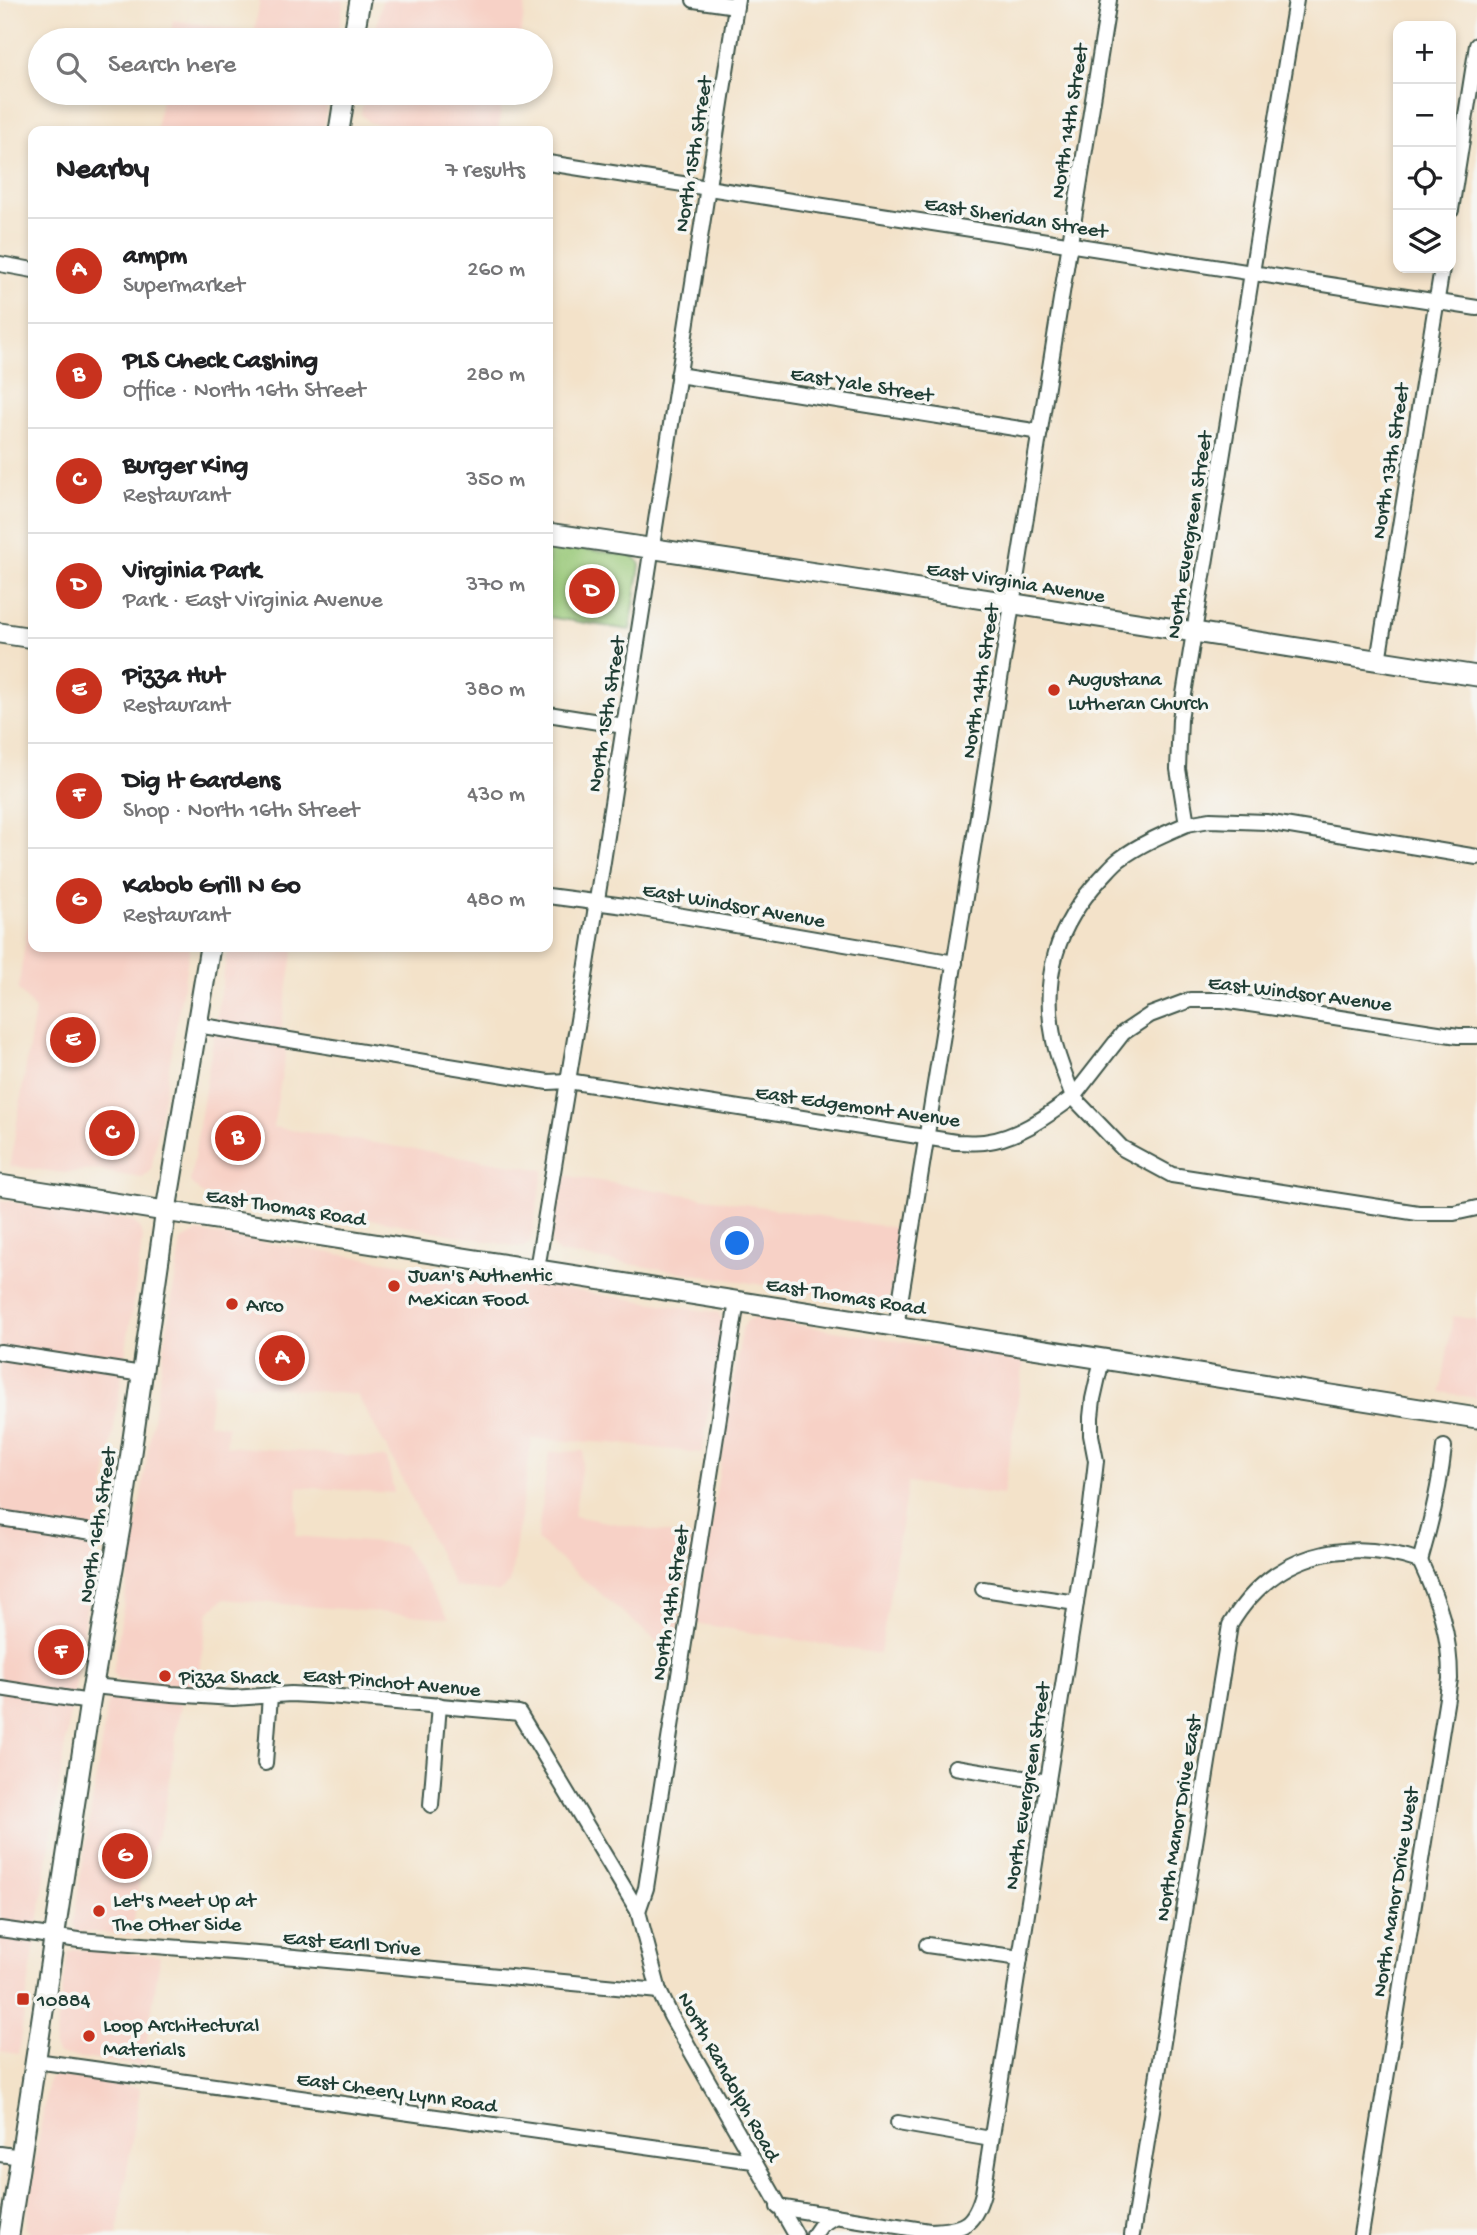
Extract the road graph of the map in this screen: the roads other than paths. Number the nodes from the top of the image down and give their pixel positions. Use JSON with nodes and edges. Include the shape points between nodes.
{"nodes":[{"id":1,"x":360,"y":0,"type":"edge"},
{"id":2,"x":694,"y":0,"type":"edge"},
{"id":3,"x":1109,"y":0,"type":"edge"},
{"id":4,"x":1296,"y":0,"type":"edge"},
{"id":5,"x":736,"y":3,"type":"edge"},
{"id":6,"x":355,"y":28,"type":"edge"},
{"id":7,"x":1477,"y":44,"type":"edge"},
{"id":8,"x":343,"y":105,"type":"edge"},
{"id":9,"x":341,"y":126,"type":"edge"},
{"id":10,"x":553,"y":164,"type":"edge"},
{"id":11,"x":1456,"y":178,"type":"edge"},
{"id":12,"x":708,"y":188,"type":"junction"},
{"id":13,"x":1070,"y":246,"type":"junction"},
{"id":14,"x":0,"y":264,"type":"edge"},
{"id":15,"x":28,"y":269,"type":"edge"},
{"id":16,"x":1252,"y":272,"type":"junction"},
{"id":17,"x":1440,"y":273,"type":"edge"},
{"id":18,"x":1436,"y":302,"type":"junction"},
{"id":19,"x":1477,"y":308,"type":"edge"},
{"id":20,"x":678,"y":375,"type":"junction"},
{"id":21,"x":1040,"y":432,"type":"junction"},
{"id":22,"x":553,"y":534,"type":"edge"},
{"id":23,"x":651,"y":548,"type":"junction"},
{"id":24,"x":1012,"y":603,"type":"junction"},
{"id":25,"x":1195,"y":632,"type":"junction"},
{"id":26,"x":0,"y":633,"type":"edge"},
{"id":27,"x":28,"y":637,"type":"edge"},
{"id":28,"x":1378,"y":661,"type":"junction"},
{"id":29,"x":1477,"y":676,"type":"edge"},
{"id":30,"x":553,"y":715,"type":"edge"},
{"id":31,"x":624,"y":726,"type":"junction"},
{"id":32,"x":1187,"y":824,"type":"junction"},
{"id":33,"x":1477,"y":857,"type":"edge"},
{"id":34,"x":553,"y":897,"type":"edge"},
{"id":35,"x":596,"y":903,"type":"junction"},
{"id":36,"x":209,"y":952,"type":"edge"},
{"id":37,"x":955,"y":963,"type":"junction"},
{"id":38,"x":197,"y":1025,"type":"junction"},
{"id":39,"x":1477,"y":1036,"type":"edge"},
{"id":40,"x":568,"y":1081,"type":"junction"},
{"id":41,"x":1073,"y":1097,"type":"junction"},
{"id":42,"x":927,"y":1139,"type":"junction"},
{"id":43,"x":0,"y":1185,"type":"edge"},
{"id":44,"x":1477,"y":1208,"type":"edge"},
{"id":45,"x":166,"y":1210,"type":"junction"},
{"id":46,"x":537,"y":1269,"type":"junction"},
{"id":47,"x":737,"y":1301,"type":"junction"},
{"id":48,"x":896,"y":1327,"type":"junction"},
{"id":49,"x":0,"y":1352,"type":"edge"},
{"id":50,"x":1102,"y":1359,"type":"junction"},
{"id":51,"x":142,"y":1374,"type":"junction"},
{"id":52,"x":1477,"y":1418,"type":"edge"},
{"id":53,"x":1444,"y":1447,"type":"dead end"},
{"id":54,"x":0,"y":1518,"type":"edge"},
{"id":55,"x":119,"y":1536,"type":"junction"},
{"id":56,"x":1419,"y":1561,"type":"junction"},
{"id":57,"x":984,"y":1589,"type":"dead end"},
{"id":58,"x":1076,"y":1603,"type":"junction"},
{"id":59,"x":0,"y":1688,"type":"edge"},
{"id":60,"x":92,"y":1694,"type":"junction"},
{"id":61,"x":270,"y":1696,"type":"junction"},
{"id":62,"x":439,"y":1705,"type":"junction"},
{"id":63,"x":519,"y":1713,"type":"joint"},
{"id":64,"x":265,"y":1763,"type":"dead end"},
{"id":65,"x":955,"y":1767,"type":"dead end"},
{"id":66,"x":1048,"y":1782,"type":"junction"},
{"id":67,"x":431,"y":1805,"type":"dead end"},
{"id":68,"x":638,"y":1912,"type":"junction"},
{"id":69,"x":0,"y":1929,"type":"edge"},
{"id":70,"x":55,"y":1937,"type":"junction"},
{"id":71,"x":927,"y":1945,"type":"dead end"},
{"id":72,"x":1020,"y":1958,"type":"junction"},
{"id":73,"x":659,"y":1991,"type":"junction"},
{"id":74,"x":36,"y":2061,"type":"junction"},
{"id":75,"x":898,"y":2123,"type":"dead end"},
{"id":76,"x":991,"y":2139,"type":"junction"},
{"id":77,"x":0,"y":2154,"type":"edge"},
{"id":78,"x":22,"y":2157,"type":"junction"},
{"id":79,"x":753,"y":2161,"type":"junction"},
{"id":80,"x":778,"y":2207,"type":"junction"},
{"id":81,"x":835,"y":2216,"type":"junction"},
{"id":82,"x":9,"y":2235,"type":"edge"},
{"id":83,"x":796,"y":2235,"type":"edge"},
{"id":84,"x":814,"y":2235,"type":"edge"},
{"id":85,"x":1132,"y":2235,"type":"edge"},
{"id":86,"x":1361,"y":2235,"type":"edge"}],
"edges":[{"from":1,"to":6,"type":"main road"},
{"from":2,"to":5,"type":"street"},
{"from":3,"to":13,"type":"street","name":"North 14th Street"},
{"from":4,"to":16,"type":"street","name":"North Evergreen Street"},
{"from":5,"to":12,"type":"street","name":"North 15th Street"},
{"from":7,"to":11,"type":"street"},
{"from":8,"to":9,"type":"main road"},
{"from":10,"to":12,"type":"street","name":"East Sheridan Street"},
{"from":12,"to":13,"type":"street","name":"East Sheridan Street"},
{"from":12,"to":20,"type":"street","name":"North 15th Street"},
{"from":13,"to":16,"type":"street","name":"East Sheridan Street"},
{"from":13,"to":21,"type":"street","name":"North 14th Street"},
{"from":14,"to":15,"type":"street"},
{"from":16,"to":18,"type":"street","name":"East Sheridan Street"},
{"from":16,"to":25,"type":"street","name":"North Evergreen Street"},
{"from":17,"to":18,"type":"street","name":"North 13th Street"},
{"from":18,"to":19,"type":"street","name":"East Sheridan Street"},
{"from":18,"to":28,"type":"street","name":"North 13th Street"},
{"from":20,"to":21,"type":"street","name":"East Yale Street"},
{"from":20,"to":23,"type":"street","name":"North 15th Street"},
{"from":21,"to":24,"type":"street","name":"North 14th Street"},
{"from":22,"to":23,"type":"main road","name":"East Virginia Avenue"},
{"from":23,"to":24,"type":"main road","name":"East Virginia Avenue"},
{"from":23,"to":31,"type":"street","name":"North 15th Street"},
{"from":24,"to":25,"type":"main road","name":"East Virginia Avenue"},
{"from":24,"to":37,"type":"street","name":"North 14th Street"},
{"from":25,"to":28,"type":"main road","name":"East Virginia Avenue"},
{"from":25,"to":32,"type":"street","name":"North Evergreen Street","via":[[1178,744]]},
{"from":26,"to":27,"type":"main road"},
{"from":28,"to":29,"type":"main road","name":"East Virginia Avenue"},
{"from":30,"to":31,"type":"street"},
{"from":31,"to":35,"type":"street","name":"North 15th Street"},
{"from":32,"to":33,"type":"street","via":[[1266,822]]},
{"from":32,"to":41,"type":"street","via":[[1119,860],[1066,923],[1051,964],[1049,1000],[1054,1042]]},
{"from":34,"to":35,"type":"street","name":"East Windsor Avenue"},
{"from":35,"to":37,"type":"street","name":"East Windsor Avenue"},
{"from":35,"to":40,"type":"street","name":"North 15th Street"},
{"from":36,"to":38,"type":"main road","name":"North 16th Street"},
{"from":37,"to":42,"type":"street","name":"North 14th Street"},
{"from":38,"to":40,"type":"street","name":"East Edgemont Avenue","via":[[548,1082]]},
{"from":38,"to":45,"type":"main road","name":"North 16th Street"},
{"from":39,"to":41,"type":"street","name":"East Windsor Avenue","via":[[1223,1000],[1190,1000],[1150,1015],[1123,1033]]},
{"from":40,"to":42,"type":"street","name":"East Edgemont Avenue"},
{"from":40,"to":46,"type":"street","name":"North 15th Street"},
{"from":41,"to":42,"type":"street","name":"East Edgemont Avenue","via":[[1040,1121],[986,1142]]},
{"from":41,"to":44,"type":"street","via":[[1122,1148],[1172,1175],[1418,1213]]},
{"from":42,"to":48,"type":"street","name":"North 14th Street"},
{"from":43,"to":45,"type":"main road","name":"East Thomas Road"},
{"from":45,"to":46,"type":"main road","name":"East Thomas Road"},
{"from":45,"to":51,"type":"main road","name":"North 16th Street"},
{"from":46,"to":47,"type":"main road","name":"East Thomas Road"},
{"from":47,"to":48,"type":"main road","name":"East Thomas Road"},
{"from":47,"to":68,"type":"street","name":"North 14th Street","via":[[646,1888]]},
{"from":48,"to":50,"type":"main road","name":"East Thomas Road"},
{"from":49,"to":51,"type":"street"},
{"from":50,"to":52,"type":"main road","name":"East Thomas Road"},
{"from":50,"to":58,"type":"street","name":"North Evergreen Street","via":[[1091,1417],[1094,1483]]},
{"from":51,"to":55,"type":"main road","name":"North 16th Street"},
{"from":53,"to":56,"type":"street"},
{"from":54,"to":55,"type":"street"},
{"from":55,"to":60,"type":"main road","name":"North 16th Street"},
{"from":56,"to":85,"type":"street","name":"North Manor Drive East","via":[[1369,1549],[1342,1550],[1294,1562],[1248,1600],[1230,1625]]},
{"from":56,"to":86,"type":"street","name":"North Manor Drive West","via":[[1442,1616],[1450,1679]]},
{"from":57,"to":58,"type":"street"},
{"from":58,"to":66,"type":"street","name":"North Evergreen Street"},
{"from":59,"to":60,"type":"street","name":"East Pinchot Avenue"},
{"from":60,"to":61,"type":"street","name":"East Pinchot Avenue","via":[[116,1690]]},
{"from":60,"to":70,"type":"main road","name":"North 16th Street"},
{"from":61,"to":62,"type":"street","name":"East Pinchot Avenue"},
{"from":61,"to":64,"type":"street"},
{"from":62,"to":63,"type":"street","name":"East Pinchot Avenue"},
{"from":62,"to":67,"type":"street"},
{"from":63,"to":68,"type":"street","name":"North Randolph Road"},
{"from":65,"to":66,"type":"street"},
{"from":66,"to":72,"type":"street","name":"North Evergreen Street"},
{"from":68,"to":73,"type":"street","name":"North Randolph Road"},
{"from":69,"to":70,"type":"street","name":"East Earll Drive"},
{"from":70,"to":73,"type":"street","name":"East Earll Drive"},
{"from":70,"to":74,"type":"main road","name":"North 16th Street"},
{"from":71,"to":72,"type":"street"},
{"from":72,"to":76,"type":"street","name":"North Evergreen Street"},
{"from":73,"to":79,"type":"street","name":"North Randolph Road"},
{"from":74,"to":78,"type":"main road","name":"North 16th Street"},
{"from":74,"to":79,"type":"street","name":"East Cheery Lynn Road"},
{"from":75,"to":76,"type":"street"},
{"from":76,"to":81,"type":"street","name":"North Evergreen Street","via":[[983,2193],[975,2217],[967,2225],[929,2231]]},
{"from":77,"to":78,"type":"street"},
{"from":78,"to":82,"type":"main road","name":"North 16th Street"},
{"from":79,"to":80,"type":"street","name":"North Randolph Road"},
{"from":80,"to":81,"type":"street"},
{"from":80,"to":83,"type":"street","name":"North Randolph Road"},
{"from":81,"to":84,"type":"street"}]}
